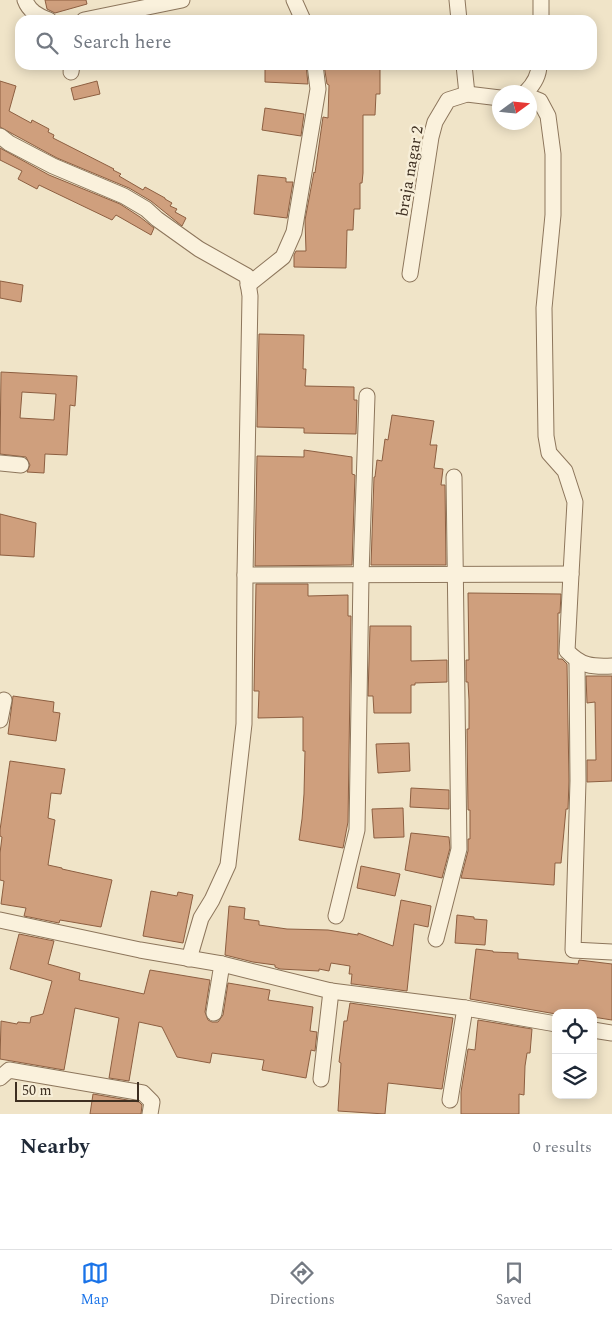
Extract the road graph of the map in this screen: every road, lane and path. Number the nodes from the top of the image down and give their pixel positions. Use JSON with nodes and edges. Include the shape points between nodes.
{"nodes":[{"id":1,"x":25,"y":0,"type":"edge"},
{"id":2,"x":182,"y":0,"type":"edge"},
{"id":3,"x":294,"y":0,"type":"edge"},
{"id":4,"x":457,"y":0,"type":"edge"},
{"id":5,"x":541,"y":0,"type":"edge"},
{"id":6,"x":37,"y":15,"type":"edge"},
{"id":7,"x":108,"y":15,"type":"edge"},
{"id":8,"x":301,"y":15,"type":"edge"},
{"id":9,"x":459,"y":15,"type":"edge"},
{"id":10,"x":541,"y":15,"type":"edge"},
{"id":11,"x":316,"y":70,"type":"edge"},
{"id":12,"x":465,"y":70,"type":"edge"},
{"id":13,"x":539,"y":70,"type":"edge"},
{"id":14,"x":533,"y":85,"type":"edge"},
{"id":15,"x":467,"y":94,"type":"junction"},
{"id":16,"x":492,"y":97,"type":"edge"},
{"id":17,"x":537,"y":100,"type":"edge"},
{"id":18,"x":0,"y":136,"type":"edge"},
{"id":19,"x":410,"y":274,"type":"dead end"},
{"id":20,"x":248,"y":285,"type":"junction"},
{"id":21,"x":366,"y":396,"type":"dead end"},
{"id":22,"x":0,"y":463,"type":"edge"},
{"id":23,"x":21,"y":465,"type":"dead end"},
{"id":24,"x":454,"y":477,"type":"dead end"},
{"id":25,"x":571,"y":574,"type":"junction"},
{"id":26,"x":245,"y":575,"type":"junction"},
{"id":27,"x":361,"y":575,"type":"junction"},
{"id":28,"x":455,"y":575,"type":"junction"},
{"id":29,"x":577,"y":662,"type":"junction"},
{"id":30,"x":612,"y":666,"type":"edge"},
{"id":31,"x":4,"y":700,"type":"dead end"},
{"id":32,"x":0,"y":720,"type":"edge"},
{"id":33,"x":336,"y":916,"type":"dead end"},
{"id":34,"x":0,"y":920,"type":"edge"},
{"id":35,"x":436,"y":939,"type":"dead end"},
{"id":36,"x":612,"y":952,"type":"edge"},
{"id":37,"x":189,"y":959,"type":"junction"},
{"id":38,"x":222,"y":964,"type":"junction"},
{"id":39,"x":331,"y":991,"type":"junction"},
{"id":40,"x":465,"y":1008,"type":"junction"},
{"id":41,"x":214,"y":1013,"type":"dead end"},
{"id":42,"x":552,"y":1023,"type":"edge"},
{"id":43,"x":597,"y":1031,"type":"edge"},
{"id":44,"x":612,"y":1033,"type":"edge"},
{"id":45,"x":0,"y":1078,"type":"edge"},
{"id":46,"x":321,"y":1079,"type":"dead end"},
{"id":47,"x":450,"y":1100,"type":"dead end"},
{"id":48,"x":150,"y":1114,"type":"edge"}],
"edges":[{"from":1,"to":6,"type":"street","via":[[28,8]]},
{"from":2,"to":7,"type":"street"},
{"from":3,"to":8,"type":"street"},
{"from":4,"to":9,"type":"street"},
{"from":5,"to":10,"type":"street"},
{"from":11,"to":20,"type":"street","via":[[318,89],[294,232],[283,257]]},
{"from":12,"to":15,"type":"street"},
{"from":13,"to":14,"type":"street"},
{"from":15,"to":16,"type":"street"},
{"from":15,"to":19,"type":"street","name":"braja nagar 2","via":[[448,100],[435,122]]},
{"from":17,"to":25,"type":"street","via":[[548,116],[552,137],[553,215],[544,308],[546,436],[549,453],[565,472],[574,502]]},
{"from":18,"to":20,"type":"street","via":[[53,166],[124,196],[146,209],[199,249],[247,276]]},
{"from":20,"to":26,"type":"street"},
{"from":21,"to":27,"type":"street"},
{"from":22,"to":23,"type":"street"},
{"from":24,"to":28,"type":"street"},
{"from":25,"to":28,"type":"street"},
{"from":25,"to":29,"type":"street","via":[[567,651]]},
{"from":26,"to":27,"type":"street"},
{"from":26,"to":37,"type":"street","via":[[244,724],[228,865],[200,918]]},
{"from":27,"to":28,"type":"street"},
{"from":27,"to":33,"type":"street","via":[[357,830]]},
{"from":28,"to":35,"type":"street","via":[[459,849]]},
{"from":29,"to":30,"type":"street"},
{"from":29,"to":36,"type":"street","via":[[578,781],[573,950]]},
{"from":31,"to":32,"type":"street"},
{"from":34,"to":37,"type":"street"},
{"from":37,"to":38,"type":"street"},
{"from":38,"to":39,"type":"street"},
{"from":38,"to":41,"type":"street"},
{"from":39,"to":40,"type":"street"},
{"from":39,"to":46,"type":"street"},
{"from":40,"to":42,"type":"street"},
{"from":40,"to":47,"type":"street"},
{"from":43,"to":44,"type":"street"},
{"from":45,"to":48,"type":"street","via":[[9,1070],[143,1093],[152,1102]]}]}
